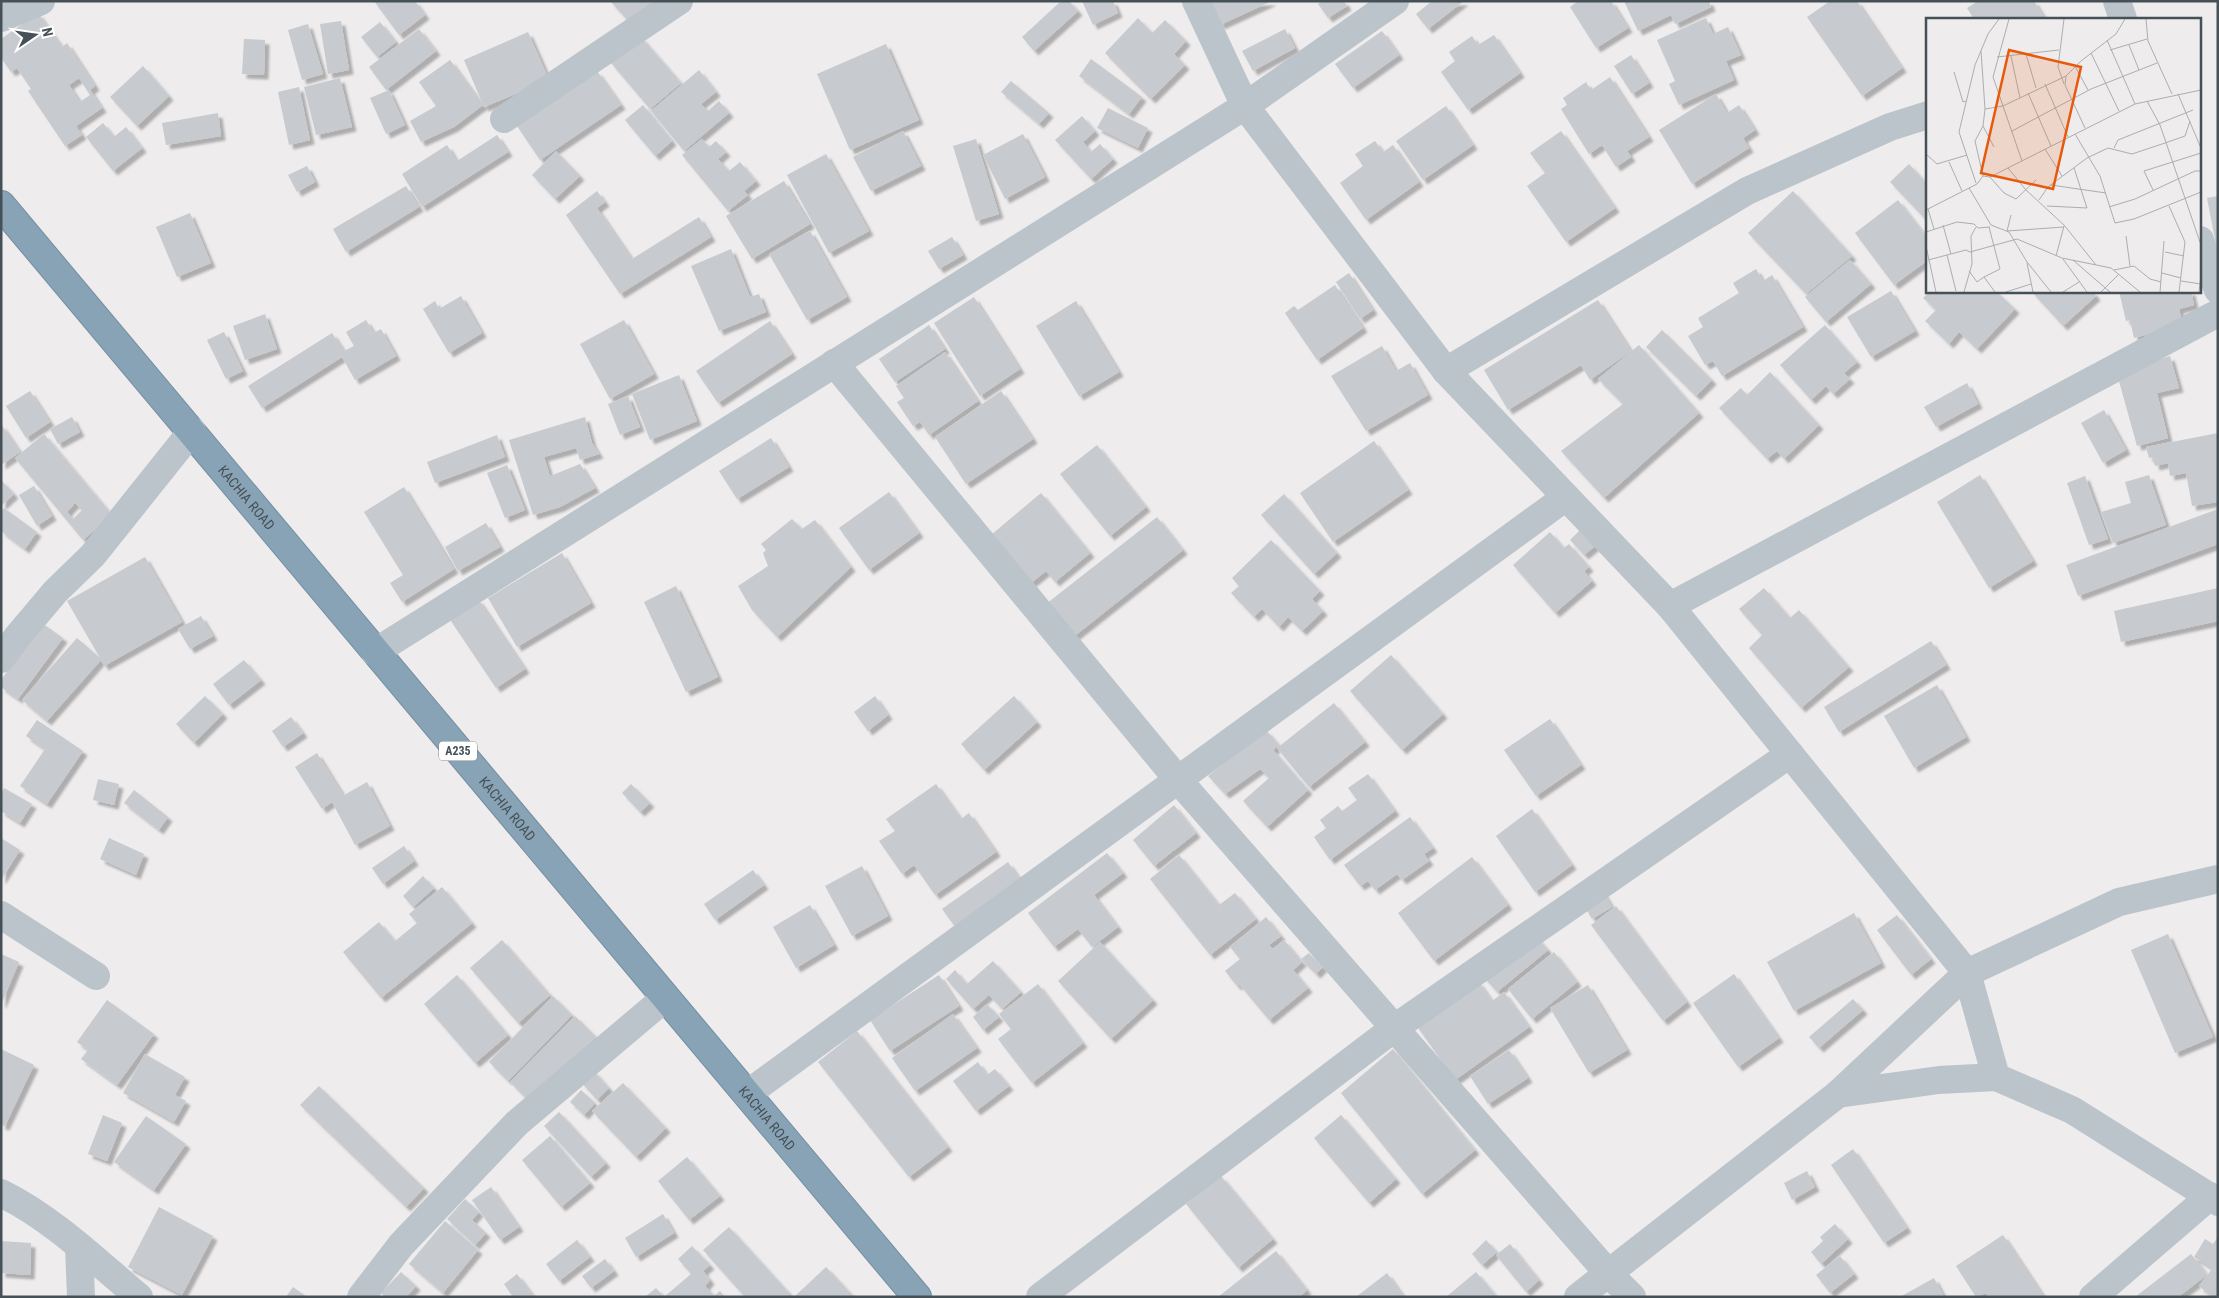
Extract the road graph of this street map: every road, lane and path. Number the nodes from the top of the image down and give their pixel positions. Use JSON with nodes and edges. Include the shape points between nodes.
{"nodes":[{"id":1,"x":41,"y":1,"type":"edge"},
{"id":2,"x":679,"y":1,"type":"edge"},
{"id":3,"x":1196,"y":1,"type":"edge"},
{"id":4,"x":1395,"y":1,"type":"edge"},
{"id":5,"x":2117,"y":1,"type":"edge"},
{"id":6,"x":1,"y":18,"type":"edge"},
{"id":7,"x":2123,"y":18,"type":"edge"},
{"id":8,"x":1245,"y":106,"type":"junction"},
{"id":9,"x":1926,"y":116,"type":"edge"},
{"id":10,"x":504,"y":119,"type":"dead end"},
{"id":11,"x":1,"y":204,"type":"edge"},
{"id":12,"x":2202,"y":246,"type":"edge"},
{"id":13,"x":2218,"y":290,"type":"edge"},
{"id":14,"x":2218,"y":313,"type":"edge"},
{"id":15,"x":834,"y":363,"type":"junction"},
{"id":16,"x":1446,"y":372,"type":"junction"},
{"id":17,"x":192,"y":431,"type":"junction"},
{"id":18,"x":1566,"y":497,"type":"junction"},
{"id":19,"x":1670,"y":606,"type":"junction"},
{"id":20,"x":375,"y":652,"type":"junction"},
{"id":21,"x":1,"y":659,"type":"edge"},
{"id":22,"x":1790,"y":754,"type":"junction"},
{"id":23,"x":1179,"y":782,"type":"junction"},
{"id":24,"x":2218,"y":879,"type":"edge"},
{"id":25,"x":1,"y":915,"type":"edge"},
{"id":26,"x":1967,"y":973,"type":"junction"},
{"id":27,"x":96,"y":976,"type":"dead end"},
{"id":28,"x":666,"y":998,"type":"junction"},
{"id":29,"x":1393,"y":1029,"type":"junction"},
{"id":30,"x":1996,"y":1078,"type":"junction"},
{"id":31,"x":747,"y":1094,"type":"junction"},
{"id":32,"x":1838,"y":1094,"type":"junction"},
{"id":33,"x":1,"y":1194,"type":"edge"},
{"id":34,"x":2214,"y":1199,"type":"edge"},
{"id":35,"x":78,"y":1246,"type":"junction"},
{"id":36,"x":1608,"y":1273,"type":"junction"},
{"id":37,"x":81,"y":1297,"type":"edge"},
{"id":38,"x":139,"y":1297,"type":"edge"},
{"id":39,"x":361,"y":1297,"type":"edge"},
{"id":40,"x":917,"y":1297,"type":"edge"},
{"id":41,"x":1040,"y":1297,"type":"edge"},
{"id":42,"x":1578,"y":1297,"type":"edge"},
{"id":43,"x":1632,"y":1297,"type":"edge"},
{"id":44,"x":2093,"y":1297,"type":"edge"}],
"edges":[{"from":1,"to":6,"type":"street"},
{"from":2,"to":10,"type":"street"},
{"from":3,"to":8,"type":"street"},
{"from":4,"to":8,"type":"street"},
{"from":5,"to":7,"type":"street"},
{"from":8,"to":15,"type":"street"},
{"from":8,"to":16,"type":"street"},
{"from":9,"to":16,"type":"street","via":[[1890,127],[1747,191]]},
{"from":11,"to":17,"type":"highway","name":"KACHIA ROAD","number":"A235"},
{"from":12,"to":13,"type":"street"},
{"from":14,"to":19,"type":"street"},
{"from":15,"to":20,"type":"street"},
{"from":15,"to":23,"type":"street"},
{"from":16,"to":18,"type":"street"},
{"from":17,"to":20,"type":"highway","name":"KACHIA ROAD","number":"A235"},
{"from":17,"to":21,"type":"street","via":[[92,555],[55,592]]},
{"from":18,"to":19,"type":"street"},
{"from":18,"to":23,"type":"street"},
{"from":19,"to":22,"type":"street"},
{"from":20,"to":28,"type":"highway","name":"KACHIA ROAD","number":"A235"},
{"from":22,"to":26,"type":"street"},
{"from":22,"to":29,"type":"street"},
{"from":23,"to":29,"type":"street"},
{"from":23,"to":31,"type":"street"},
{"from":24,"to":26,"type":"street","via":[[2119,902]]},
{"from":25,"to":27,"type":"street"},
{"from":26,"to":30,"type":"street"},
{"from":26,"to":32,"type":"street"},
{"from":28,"to":31,"type":"highway","name":"KACHIA ROAD","number":"A235"},
{"from":28,"to":39,"type":"street","via":[[517,1124],[401,1244]]},
{"from":29,"to":36,"type":"street"},
{"from":29,"to":41,"type":"street"},
{"from":30,"to":32,"type":"street","via":[[1939,1080]]},
{"from":30,"to":34,"type":"street","via":[[2072,1110]]},
{"from":31,"to":40,"type":"highway","name":"KACHIA ROAD","number":"A235"},
{"from":32,"to":36,"type":"street"},
{"from":33,"to":35,"type":"street","via":[[21,1203]]},
{"from":34,"to":44,"type":"street"},
{"from":35,"to":37,"type":"street"},
{"from":35,"to":38,"type":"street"},
{"from":36,"to":42,"type":"street"},
{"from":36,"to":43,"type":"street"}]}
